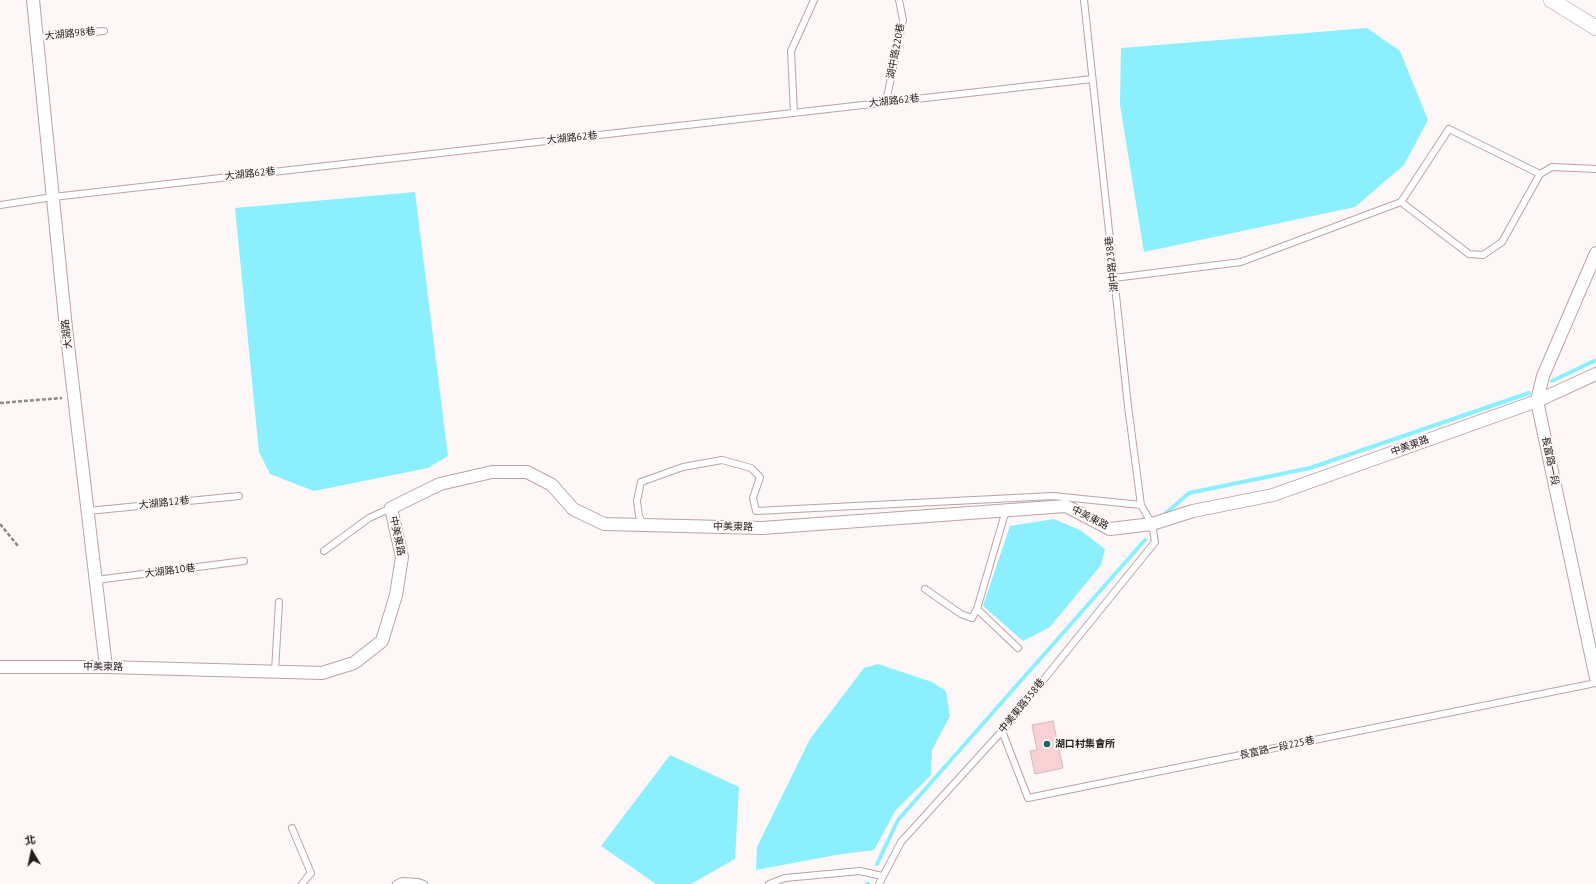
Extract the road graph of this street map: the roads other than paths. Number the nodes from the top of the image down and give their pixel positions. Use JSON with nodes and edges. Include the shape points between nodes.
{"nodes":[{"id":1,"x":33,"y":0,"type":"edge"},
{"id":2,"x":814,"y":0,"type":"edge"},
{"id":3,"x":900,"y":0,"type":"edge"},
{"id":4,"x":1084,"y":0,"type":"edge"},
{"id":5,"x":1552,"y":0,"type":"edge"},
{"id":6,"x":1596,"y":28,"type":"edge"},
{"id":7,"x":104,"y":31,"type":"dead end"},
{"id":8,"x":37,"y":37,"type":"junction"},
{"id":9,"x":1092,"y":79,"type":"junction"},
{"id":10,"x":886,"y":102,"type":"junction"},
{"id":11,"x":794,"y":113,"type":"junction"},
{"id":12,"x":1596,"y":169,"type":"edge"},
{"id":13,"x":1540,"y":174,"type":"junction"},
{"id":14,"x":53,"y":197,"type":"junction"},
{"id":15,"x":1401,"y":202,"type":"junction"},
{"id":16,"x":0,"y":205,"type":"edge"},
{"id":17,"x":1596,"y":253,"type":"edge"},
{"id":18,"x":1114,"y":278,"type":"junction"},
{"id":19,"x":1596,"y":374,"type":"edge"},
{"id":20,"x":1537,"y":401,"type":"junction"},
{"id":21,"x":240,"y":496,"type":"dead end"},
{"id":22,"x":1141,"y":505,"type":"junction"},
{"id":23,"x":391,"y":508,"type":"junction"},
{"id":24,"x":1006,"y":510,"type":"junction"},
{"id":25,"x":88,"y":511,"type":"junction"},
{"id":26,"x":1152,"y":524,"type":"junction"},
{"id":27,"x":644,"y":526,"type":"junction"},
{"id":28,"x":324,"y":551,"type":"dead end"},
{"id":29,"x":244,"y":561,"type":"dead end"},
{"id":30,"x":96,"y":580,"type":"junction"},
{"id":31,"x":925,"y":589,"type":"dead end"},
{"id":32,"x":279,"y":602,"type":"dead end"},
{"id":33,"x":978,"y":609,"type":"junction"},
{"id":34,"x":1018,"y":648,"type":"dead end"},
{"id":35,"x":0,"y":667,"type":"edge"},
{"id":36,"x":106,"y":667,"type":"junction"},
{"id":37,"x":275,"y":671,"type":"junction"},
{"id":38,"x":1596,"y":678,"type":"edge"},
{"id":39,"x":1596,"y":683,"type":"edge"},
{"id":40,"x":1002,"y":731,"type":"junction"},
{"id":41,"x":292,"y":828,"type":"dead end"},
{"id":42,"x":882,"y":876,"type":"junction"},
{"id":43,"x":302,"y":884,"type":"edge"},
{"id":44,"x":396,"y":884,"type":"edge"},
{"id":45,"x":424,"y":884,"type":"edge"},
{"id":46,"x":769,"y":884,"type":"edge"},
{"id":47,"x":879,"y":884,"type":"edge"}],
"edges":[{"from":1,"to":8,"type":"street","name":"大湖路"},
{"from":2,"to":11,"type":"lane","via":[[791,51]]},
{"from":3,"to":10,"type":"lane","name":"湖中路220巷","via":[[903,20]]},
{"from":4,"to":9,"type":"lane","name":"湖中路238巷"},
{"from":5,"to":6,"type":"street"},
{"from":7,"to":8,"type":"lane","name":"大湖路98巷"},
{"from":8,"to":14,"type":"street","name":"大湖路"},
{"from":9,"to":10,"type":"lane","name":"大湖路62巷"},
{"from":9,"to":18,"type":"lane","name":"湖中路238巷"},
{"from":10,"to":11,"type":"lane","name":"大湖路62巷"},
{"from":11,"to":14,"type":"lane","name":"大湖路62巷"},
{"from":12,"to":13,"type":"lane","via":[[1552,167]]},
{"from":13,"to":15,"type":"lane","via":[[1449,129]]},
{"from":13,"to":15,"type":"lane","via":[[1502,242],[1483,255],[1469,254]]},
{"from":14,"to":16,"type":"lane","name":"大湖路62巷"},
{"from":14,"to":25,"type":"street","name":"大湖路"},
{"from":15,"to":18,"type":"lane","via":[[1241,262]]},
{"from":17,"to":20,"type":"street","name":"長富路一段","via":[[1543,376]]},
{"from":18,"to":22,"type":"lane","name":"湖中路238巷"},
{"from":19,"to":20,"type":"street","name":"中美東路"},
{"from":20,"to":26,"type":"street","name":"中美東路","via":[[1273,495],[1193,511]]},
{"from":20,"to":38,"type":"street","name":"長富路一段"},
{"from":21,"to":25,"type":"lane","name":"大湖路12巷"},
{"from":22,"to":26,"type":"lane","name":"湖中路238巷"},
{"from":22,"to":27,"type":"lane","via":[[1053,496],[756,511],[753,498],[760,477],[751,468],[722,460],[683,468],[641,482],[638,516]]},
{"from":23,"to":27,"type":"street","name":"中美東路","via":[[440,484],[492,472],[527,472],[552,485],[573,509],[604,524]]},
{"from":23,"to":28,"type":"lane","via":[[369,518]]},
{"from":23,"to":37,"type":"street","name":"中美東路","via":[[402,557],[396,595],[382,641],[354,663],[322,673]]},
{"from":24,"to":26,"type":"street","name":"中美東路","via":[[1066,506],[1110,530]]},
{"from":24,"to":27,"type":"street","name":"中美東路","via":[[762,528]]},
{"from":24,"to":33,"type":"lane"},
{"from":25,"to":30,"type":"street","name":"大湖路"},
{"from":26,"to":40,"type":"lane","name":"中美東路358巷","via":[[1155,542]]},
{"from":29,"to":30,"type":"lane","name":"大湖路10巷"},
{"from":30,"to":36,"type":"street","name":"大湖路"},
{"from":31,"to":33,"type":"lane","via":[[961,614],[972,618]]},
{"from":32,"to":37,"type":"lane"},
{"from":33,"to":34,"type":"lane"},
{"from":35,"to":36,"type":"street","name":"中美東路"},
{"from":36,"to":37,"type":"street","name":"中美東路"},
{"from":39,"to":40,"type":"lane","name":"長富路一段225巷","via":[[1028,798]]},
{"from":40,"to":42,"type":"lane","name":"中美東路358巷","via":[[901,842]]},
{"from":41,"to":43,"type":"lane","via":[[311,873]]},
{"from":42,"to":46,"type":"lane","via":[[860,871],[786,878]]},
{"from":42,"to":47,"type":"lane","name":"中美東路358巷"},
{"from":44,"to":45,"type":"lane","via":[[402,880]]}]}
